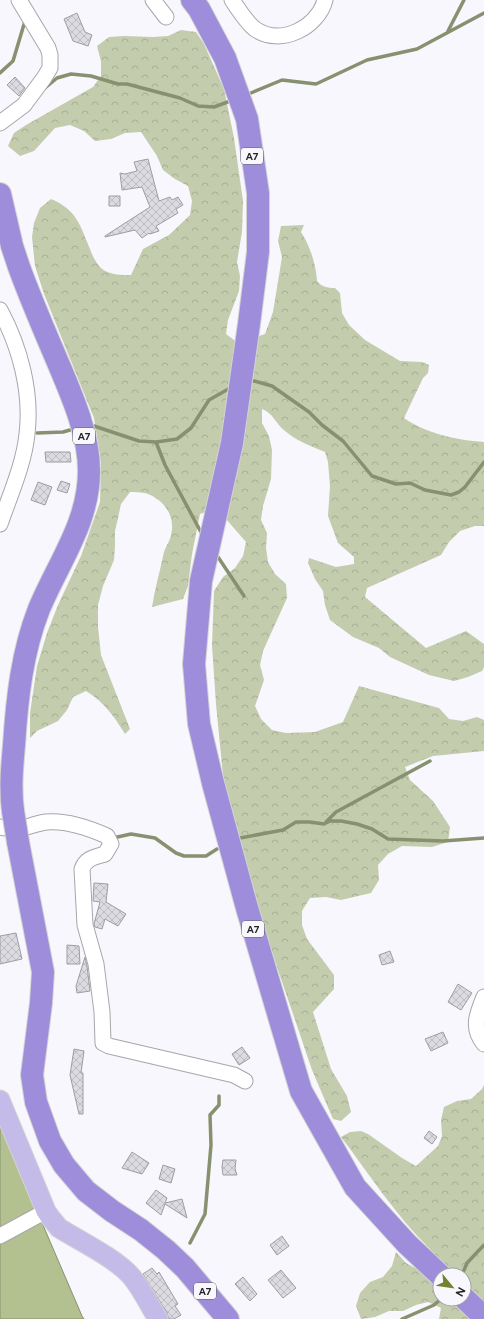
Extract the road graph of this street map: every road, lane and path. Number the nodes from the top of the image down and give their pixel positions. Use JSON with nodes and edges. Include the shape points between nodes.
{"nodes":[{"id":1,"x":19,"y":0,"type":"edge"},
{"id":2,"x":153,"y":0,"type":"edge"},
{"id":3,"x":192,"y":0,"type":"edge"},
{"id":4,"x":232,"y":0,"type":"edge"},
{"id":5,"x":325,"y":0,"type":"edge"},
{"id":6,"x":166,"y":17,"type":"dead end"},
{"id":7,"x":0,"y":123,"type":"edge"},
{"id":8,"x":0,"y":194,"type":"edge"},
{"id":9,"x":0,"y":310,"type":"edge"},
{"id":10,"x":0,"y":524,"type":"edge"},
{"id":11,"x":13,"y":827,"type":"edge"},
{"id":12,"x":482,"y":1010,"type":"edge"},
{"id":13,"x":484,"y":1044,"type":"edge"},
{"id":14,"x":245,"y":1081,"type":"dead end"},
{"id":15,"x":0,"y":1100,"type":"edge"},
{"id":16,"x":41,"y":1214,"type":"junction"},
{"id":17,"x":0,"y":1236,"type":"edge"},
{"id":18,"x":432,"y":1267,"type":"edge"},
{"id":19,"x":472,"y":1306,"type":"edge"},
{"id":20,"x":484,"y":1317,"type":"edge"},
{"id":21,"x":158,"y":1319,"type":"edge"},
{"id":22,"x":228,"y":1319,"type":"edge"}],
"edges":[{"from":1,"to":7,"type":"street","via":[[48,48],[50,68],[24,105]]},
{"from":2,"to":6,"type":"street"},
{"from":3,"to":18,"type":"highway","number":"A7","via":[[226,58],[247,119],[258,193],[258,252],[232,443],[202,581],[194,664],[199,724],[247,908],[301,1091],[355,1187]]},
{"from":4,"to":5,"type":"street","via":[[255,29],[265,34],[276,35],[293,33],[309,25],[321,12]]},
{"from":8,"to":11,"type":"highway","number":"A7","via":[[18,267],[77,411],[90,470],[88,495],[81,521],[39,609],[29,640],[21,679],[10,790]]},
{"from":9,"to":10,"type":"street","via":[[22,364],[29,415],[24,450]]},
{"from":11,"to":14,"type":"street","via":[[46,822],[69,824],[107,836],[111,844],[105,854],[89,858],[82,869],[85,924],[96,964],[103,1043],[227,1073]]},
{"from":11,"to":22,"type":"highway","number":"A7","via":[[43,972],[42,1003],[32,1075],[36,1102],[50,1141],[64,1165],[86,1190],[166,1250],[185,1268]]},
{"from":12,"to":13,"type":"street","via":[[476,1021],[478,1037]]},
{"from":15,"to":16,"type":"main road"},
{"from":16,"to":17,"type":"street"},
{"from":16,"to":21,"type":"main road","via":[[126,1271]]},
{"from":19,"to":20,"type":"highway"}]}
